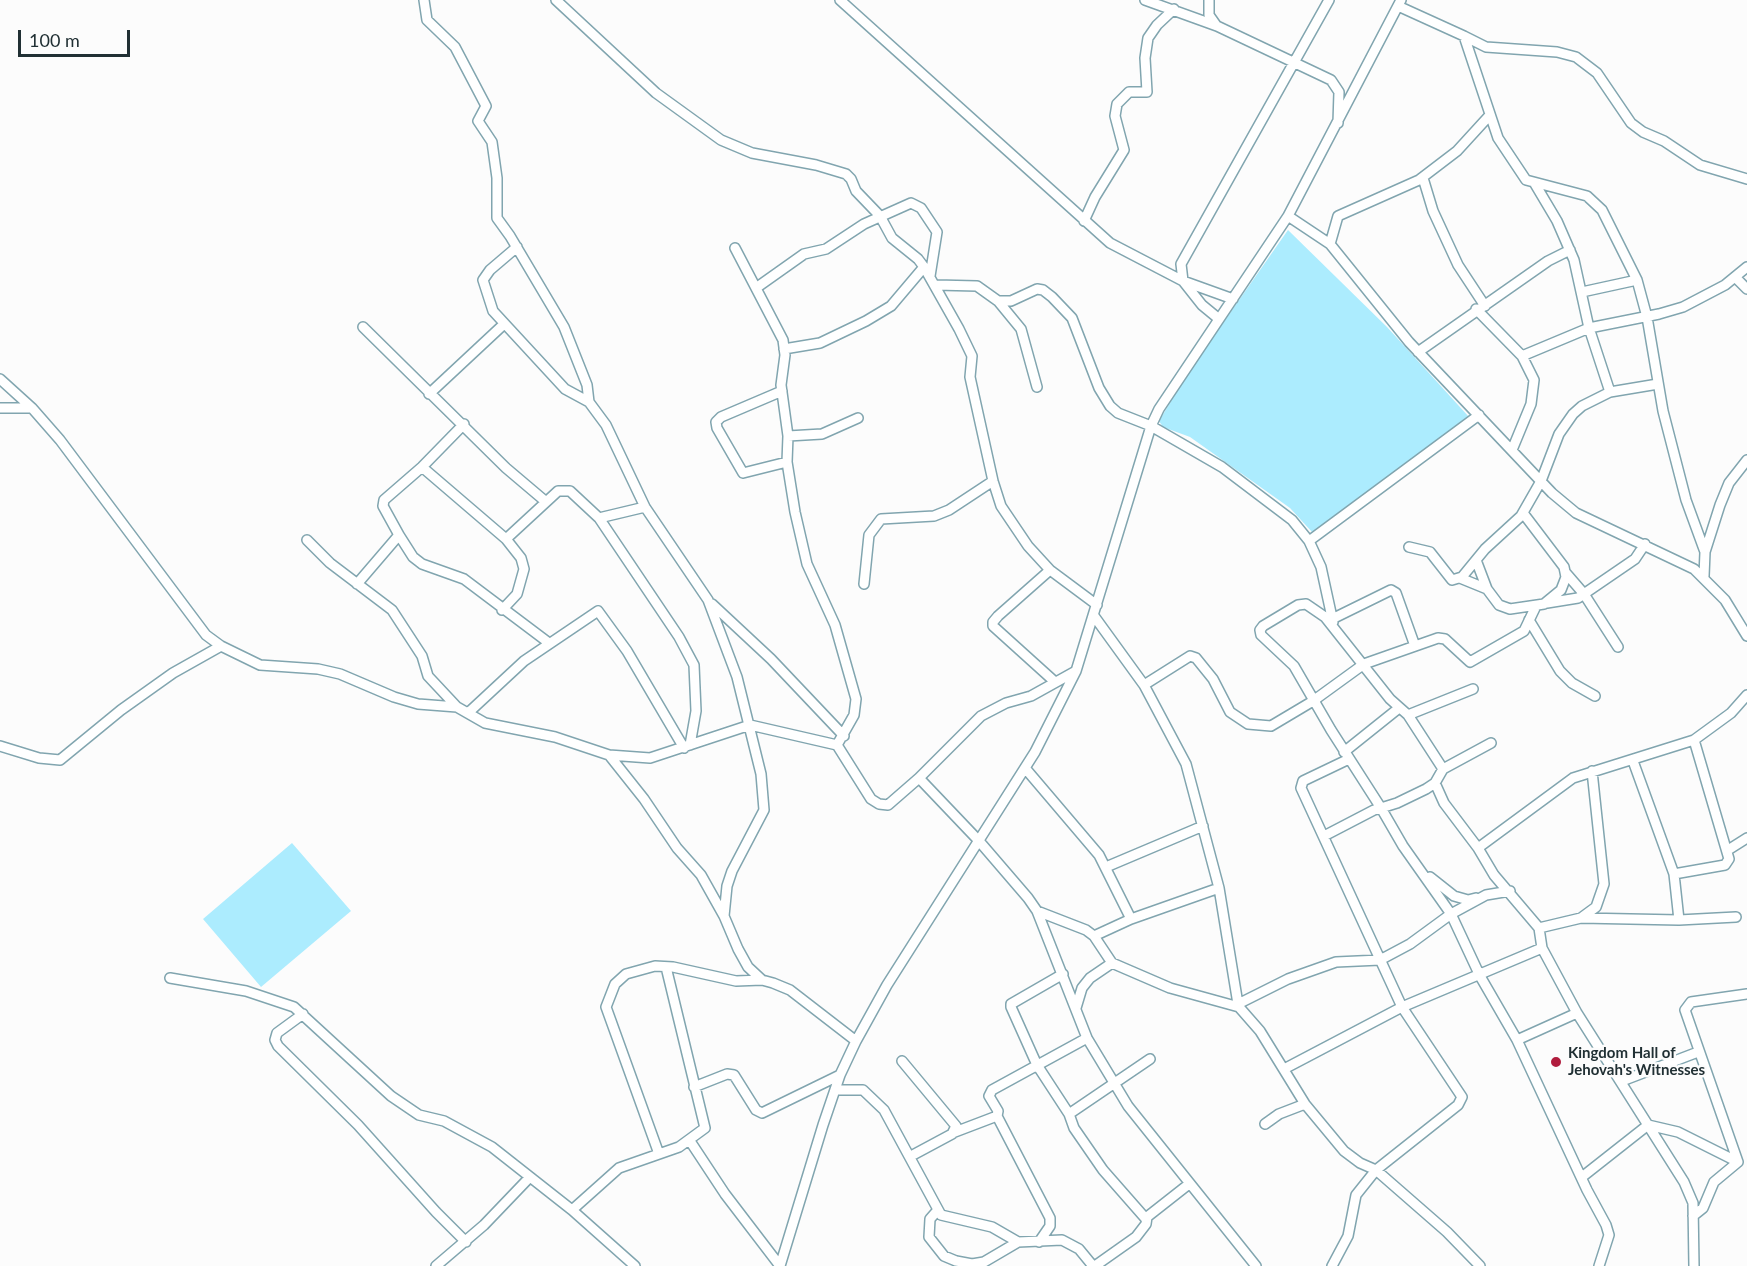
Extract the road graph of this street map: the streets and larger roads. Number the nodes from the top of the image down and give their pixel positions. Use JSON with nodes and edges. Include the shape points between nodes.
{"nodes":[{"id":1,"x":424,"y":0,"type":"edge"},
{"id":2,"x":556,"y":0,"type":"edge"},
{"id":3,"x":840,"y":0,"type":"edge"},
{"id":4,"x":1145,"y":0,"type":"edge"},
{"id":5,"x":1209,"y":0,"type":"edge"},
{"id":6,"x":1329,"y":0,"type":"edge"},
{"id":7,"x":1400,"y":3,"type":"edge"},
{"id":8,"x":1174,"y":9,"type":"junction"},
{"id":9,"x":1217,"y":26,"type":"junction"},
{"id":10,"x":1464,"y":36,"type":"junction"},
{"id":11,"x":1296,"y":62,"type":"junction"},
{"id":12,"x":1489,"y":116,"type":"junction"},
{"id":13,"x":1338,"y":125,"type":"junction"},
{"id":14,"x":1422,"y":178,"type":"junction"},
{"id":15,"x":1747,"y":179,"type":"edge"},
{"id":16,"x":1535,"y":184,"type":"junction"},
{"id":17,"x":880,"y":216,"type":"junction"},
{"id":18,"x":1288,"y":216,"type":"junction"},
{"id":19,"x":1084,"y":221,"type":"junction"},
{"id":20,"x":1330,"y":244,"type":"junction"},
{"id":21,"x":517,"y":247,"type":"junction"},
{"id":22,"x":735,"y":248,"type":"dead end"},
{"id":23,"x":1570,"y":250,"type":"junction"},
{"id":24,"x":1747,"y":267,"type":"edge"},
{"id":25,"x":927,"y":272,"type":"junction"},
{"id":26,"x":1736,"y":278,"type":"junction"},
{"id":27,"x":1637,"y":280,"type":"junction"},
{"id":28,"x":1183,"y":281,"type":"junction"},
{"id":29,"x":936,"y":285,"type":"junction"},
{"id":30,"x":756,"y":288,"type":"junction"},
{"id":31,"x":1747,"y":290,"type":"edge"},
{"id":32,"x":1582,"y":292,"type":"junction"},
{"id":33,"x":1233,"y":299,"type":"junction"},
{"id":34,"x":998,"y":301,"type":"junction"},
{"id":35,"x":1481,"y":307,"type":"junction"},
{"id":36,"x":1647,"y":316,"type":"junction"},
{"id":37,"x":1219,"y":319,"type":"junction"},
{"id":38,"x":503,"y":325,"type":"junction"},
{"id":39,"x":363,"y":327,"type":"dead end"},
{"id":40,"x":1589,"y":328,"type":"junction"},
{"id":41,"x":784,"y":349,"type":"junction"},
{"id":42,"x":1418,"y":352,"type":"junction"},
{"id":43,"x":1522,"y":356,"type":"junction"},
{"id":44,"x":0,"y":379,"type":"edge"},
{"id":45,"x":1658,"y":384,"type":"junction"},
{"id":46,"x":1037,"y":387,"type":"dead end"},
{"id":47,"x":782,"y":391,"type":"junction"},
{"id":48,"x":1610,"y":392,"type":"junction"},
{"id":49,"x":429,"y":394,"type":"junction"},
{"id":50,"x":589,"y":402,"type":"junction"},
{"id":51,"x":0,"y":408,"type":"edge"},
{"id":52,"x":32,"y":408,"type":"junction"},
{"id":53,"x":1479,"y":415,"type":"junction"},
{"id":54,"x":858,"y":418,"type":"dead end"},
{"id":55,"x":464,"y":424,"type":"junction"},
{"id":56,"x":1151,"y":426,"type":"junction"},
{"id":57,"x":788,"y":435,"type":"junction"},
{"id":58,"x":1512,"y":450,"type":"junction"},
{"id":59,"x":1747,"y":460,"type":"edge"},
{"id":60,"x":787,"y":462,"type":"junction"},
{"id":61,"x":422,"y":468,"type":"junction"},
{"id":62,"x":993,"y":481,"type":"junction"},
{"id":63,"x":1541,"y":481,"type":"junction"},
{"id":64,"x":545,"y":501,"type":"junction"},
{"id":65,"x":645,"y":507,"type":"junction"},
{"id":66,"x":1523,"y":513,"type":"junction"},
{"id":67,"x":599,"y":519,"type":"junction"},
{"id":68,"x":399,"y":535,"type":"junction"},
{"id":69,"x":506,"y":539,"type":"junction"},
{"id":70,"x":307,"y":540,"type":"dead end"},
{"id":71,"x":1309,"y":541,"type":"junction"},
{"id":72,"x":1645,"y":544,"type":"junction"},
{"id":73,"x":1409,"y":548,"type":"dead end"},
{"id":74,"x":1705,"y":552,"type":"junction"},
{"id":75,"x":1476,"y":560,"type":"junction"},
{"id":76,"x":1050,"y":570,"type":"junction"},
{"id":77,"x":1565,"y":572,"type":"junction"},
{"id":78,"x":1704,"y":576,"type":"junction"},
{"id":79,"x":1460,"y":578,"type":"junction"},
{"id":80,"x":357,"y":584,"type":"junction"},
{"id":81,"x":864,"y":584,"type":"dead end"},
{"id":82,"x":1487,"y":589,"type":"junction"},
{"id":83,"x":1584,"y":594,"type":"junction"},
{"id":84,"x":708,"y":600,"type":"junction"},
{"id":85,"x":1097,"y":605,"type":"junction"},
{"id":86,"x":1540,"y":605,"type":"junction"},
{"id":87,"x":502,"y":609,"type":"junction"},
{"id":88,"x":1747,"y":615,"type":"edge"},
{"id":89,"x":1094,"y":616,"type":"junction"},
{"id":90,"x":1529,"y":620,"type":"junction"},
{"id":91,"x":1333,"y":623,"type":"junction"},
{"id":92,"x":1739,"y":623,"type":"junction"},
{"id":93,"x":1747,"y":636,"type":"edge"},
{"id":94,"x":549,"y":643,"type":"junction"},
{"id":95,"x":221,"y":646,"type":"junction"},
{"id":96,"x":1414,"y":646,"type":"junction"},
{"id":97,"x":1618,"y":647,"type":"dead end"},
{"id":98,"x":1364,"y":664,"type":"junction"},
{"id":99,"x":1076,"y":671,"type":"junction"},
{"id":100,"x":1055,"y":682,"type":"junction"},
{"id":101,"x":1144,"y":685,"type":"junction"},
{"id":102,"x":1473,"y":689,"type":"dead end"},
{"id":103,"x":1747,"y":695,"type":"edge"},
{"id":104,"x":1595,"y":696,"type":"dead end"},
{"id":105,"x":1313,"y":701,"type":"junction"},
{"id":106,"x":457,"y":707,"type":"junction"},
{"id":107,"x":1399,"y":708,"type":"junction"},
{"id":108,"x":468,"y":713,"type":"junction"},
{"id":109,"x":1408,"y":715,"type":"junction"},
{"id":110,"x":750,"y":725,"type":"junction"},
{"id":111,"x":844,"y":736,"type":"junction"},
{"id":112,"x":1694,"y":740,"type":"junction"},
{"id":113,"x":1491,"y":743,"type":"dead end"},
{"id":114,"x":837,"y":745,"type":"junction"},
{"id":115,"x":0,"y":746,"type":"edge"},
{"id":116,"x":687,"y":747,"type":"junction"},
{"id":117,"x":609,"y":755,"type":"junction"},
{"id":118,"x":1347,"y":756,"type":"junction"},
{"id":119,"x":1633,"y":761,"type":"junction"},
{"id":120,"x":1025,"y":768,"type":"junction"},
{"id":121,"x":1443,"y":769,"type":"junction"},
{"id":122,"x":1592,"y":771,"type":"junction"},
{"id":123,"x":919,"y":778,"type":"junction"},
{"id":124,"x":1435,"y":783,"type":"junction"},
{"id":125,"x":1381,"y":808,"type":"junction"},
{"id":126,"x":1203,"y":826,"type":"junction"},
{"id":127,"x":1324,"y":836,"type":"junction"},
{"id":128,"x":1747,"y":838,"type":"edge"},
{"id":129,"x":979,"y":841,"type":"junction"},
{"id":130,"x":1403,"y":846,"type":"junction"},
{"id":131,"x":1478,"y":848,"type":"junction"},
{"id":132,"x":1728,"y":850,"type":"junction"},
{"id":133,"x":1106,"y":867,"type":"junction"},
{"id":134,"x":1674,"y":874,"type":"junction"},
{"id":135,"x":1219,"y":888,"type":"junction"},
{"id":136,"x":1510,"y":891,"type":"junction"},
{"id":137,"x":1486,"y":895,"type":"junction"},
{"id":138,"x":1036,"y":911,"type":"junction"},
{"id":139,"x":1451,"y":914,"type":"junction"},
{"id":140,"x":724,"y":916,"type":"junction"},
{"id":141,"x":1736,"y":917,"type":"dead end"},
{"id":142,"x":1581,"y":918,"type":"junction"},
{"id":143,"x":1131,"y":919,"type":"junction"},
{"id":144,"x":1679,"y":920,"type":"junction"},
{"id":145,"x":1539,"y":928,"type":"junction"},
{"id":146,"x":1094,"y":936,"type":"junction"},
{"id":147,"x":1542,"y":948,"type":"junction"},
{"id":148,"x":1380,"y":960,"type":"junction"},
{"id":149,"x":1112,"y":963,"type":"junction"},
{"id":150,"x":666,"y":967,"type":"junction"},
{"id":151,"x":1063,"y":974,"type":"junction"},
{"id":152,"x":1480,"y":976,"type":"junction"},
{"id":153,"x":170,"y":978,"type":"dead end"},
{"id":154,"x":762,"y":980,"type":"junction"},
{"id":155,"x":1747,"y":994,"type":"edge"},
{"id":156,"x":1239,"y":1006,"type":"junction"},
{"id":157,"x":1402,"y":1007,"type":"junction"},
{"id":158,"x":1076,"y":1008,"type":"junction"},
{"id":159,"x":1577,"y":1013,"type":"junction"},
{"id":160,"x":303,"y":1014,"type":"junction"},
{"id":161,"x":1087,"y":1038,"type":"junction"},
{"id":162,"x":1517,"y":1040,"type":"junction"},
{"id":163,"x":856,"y":1041,"type":"junction"},
{"id":164,"x":1698,"y":1052,"type":"junction"},
{"id":165,"x":1150,"y":1059,"type":"dead end"},
{"id":166,"x":902,"y":1061,"type":"dead end"},
{"id":167,"x":1036,"y":1065,"type":"junction"},
{"id":168,"x":1284,"y":1069,"type":"junction"},
{"id":169,"x":840,"y":1076,"type":"junction"},
{"id":170,"x":1622,"y":1081,"type":"junction"},
{"id":171,"x":1117,"y":1084,"type":"junction"},
{"id":172,"x":694,"y":1087,"type":"junction"},
{"id":173,"x":835,"y":1090,"type":"junction"},
{"id":174,"x":1305,"y":1104,"type":"junction"},
{"id":175,"x":1069,"y":1114,"type":"junction"},
{"id":176,"x":997,"y":1116,"type":"junction"},
{"id":177,"x":1265,"y":1124,"type":"dead end"},
{"id":178,"x":1648,"y":1125,"type":"junction"},
{"id":179,"x":955,"y":1132,"type":"junction"},
{"id":180,"x":690,"y":1141,"type":"junction"},
{"id":181,"x":659,"y":1154,"type":"junction"},
{"id":182,"x":911,"y":1156,"type":"junction"},
{"id":183,"x":1738,"y":1162,"type":"junction"},
{"id":184,"x":1376,"y":1170,"type":"junction"},
{"id":185,"x":1582,"y":1177,"type":"junction"},
{"id":186,"x":529,"y":1178,"type":"junction"},
{"id":187,"x":1189,"y":1184,"type":"junction"},
{"id":188,"x":572,"y":1210,"type":"junction"},
{"id":189,"x":937,"y":1211,"type":"junction"},
{"id":190,"x":1693,"y":1216,"type":"junction"},
{"id":191,"x":1146,"y":1219,"type":"junction"},
{"id":192,"x":466,"y":1242,"type":"junction"},
{"id":193,"x":1018,"y":1242,"type":"junction"},
{"id":194,"x":1039,"y":1242,"type":"junction"},
{"id":195,"x":436,"y":1266,"type":"edge"},
{"id":196,"x":635,"y":1266,"type":"edge"},
{"id":197,"x":780,"y":1266,"type":"edge"},
{"id":198,"x":1094,"y":1266,"type":"edge"},
{"id":199,"x":1256,"y":1266,"type":"edge"},
{"id":200,"x":1332,"y":1266,"type":"edge"},
{"id":201,"x":1480,"y":1266,"type":"edge"},
{"id":202,"x":1599,"y":1266,"type":"edge"},
{"id":203,"x":1694,"y":1266,"type":"edge"}],
"edges":[{"from":1,"to":21,"type":"street","via":[[427,20],[454,47],[486,106],[478,121],[492,142],[497,218]]},
{"from":2,"to":17,"type":"street","via":[[649,86],[722,140],[752,153],[846,174],[862,200]]},
{"from":3,"to":19,"type":"street"},
{"from":4,"to":8,"type":"street"},
{"from":5,"to":9,"type":"street","via":[[1209,15]]},
{"from":6,"to":11,"type":"street"},
{"from":7,"to":10,"type":"street"},
{"from":7,"to":13,"type":"street"},
{"from":8,"to":9,"type":"street"},
{"from":8,"to":19,"type":"street","via":[[1148,38],[1147,92],[1129,92],[1116,104],[1114,116],[1124,150]]},
{"from":9,"to":11,"type":"street"},
{"from":10,"to":12,"type":"street"},
{"from":10,"to":15,"type":"street","via":[[1486,47],[1576,57],[1598,73],[1631,123],[1643,132],[1700,165]]},
{"from":11,"to":13,"type":"street","via":[[1338,87]]},
{"from":11,"to":28,"type":"street","via":[[1181,264]]},
{"from":12,"to":14,"type":"street","via":[[1457,150]]},
{"from":12,"to":16,"type":"street","via":[[1522,176]]},
{"from":13,"to":18,"type":"street"},
{"from":14,"to":20,"type":"street","via":[[1345,211],[1335,221]]},
{"from":14,"to":35,"type":"street","via":[[1433,211]]},
{"from":16,"to":23,"type":"street"},
{"from":16,"to":27,"type":"street","via":[[1573,190],[1594,201]]},
{"from":17,"to":25,"type":"street","via":[[892,238],[918,259]]},
{"from":17,"to":25,"type":"street","via":[[912,203],[921,208],[937,232]]},
{"from":17,"to":30,"type":"street","via":[[839,243],[798,258]]},
{"from":18,"to":20,"type":"street"},
{"from":18,"to":33,"type":"street"},
{"from":19,"to":28,"type":"street","via":[[1110,243]]},
{"from":20,"to":42,"type":"street"},
{"from":21,"to":38,"type":"street","via":[[483,280],[493,311]]},
{"from":21,"to":50,"type":"street","via":[[564,327],[587,385]]},
{"from":22,"to":30,"type":"street"},
{"from":23,"to":32,"type":"street"},
{"from":23,"to":35,"type":"street"},
{"from":24,"to":26,"type":"street"},
{"from":25,"to":29,"type":"street"},
{"from":25,"to":41,"type":"street","via":[[891,306],[866,321],[820,342]]},
{"from":26,"to":31,"type":"street"},
{"from":26,"to":36,"type":"street","via":[[1694,302]]},
{"from":27,"to":32,"type":"street"},
{"from":27,"to":36,"type":"street"},
{"from":28,"to":33,"type":"street"},
{"from":28,"to":37,"type":"street"},
{"from":29,"to":34,"type":"street","via":[[977,286]]},
{"from":29,"to":62,"type":"street","via":[[972,356],[970,377]]},
{"from":30,"to":41,"type":"street"},
{"from":32,"to":40,"type":"street"},
{"from":33,"to":37,"type":"street"},
{"from":34,"to":46,"type":"street","via":[[1021,329]]},
{"from":34,"to":56,"type":"street","via":[[1011,301],[1037,289],[1052,297],[1072,318],[1110,406]]},
{"from":35,"to":42,"type":"street"},
{"from":35,"to":43,"type":"street"},
{"from":36,"to":40,"type":"street"},
{"from":36,"to":45,"type":"street"},
{"from":37,"to":56,"type":"street","via":[[1166,396]]},
{"from":38,"to":49,"type":"street"},
{"from":38,"to":50,"type":"street","via":[[566,389]]},
{"from":39,"to":49,"type":"street"},
{"from":40,"to":43,"type":"street"},
{"from":40,"to":48,"type":"street"},
{"from":41,"to":47,"type":"street"},
{"from":42,"to":53,"type":"street"},
{"from":43,"to":58,"type":"street","via":[[1535,387]]},
{"from":44,"to":52,"type":"street"},
{"from":45,"to":48,"type":"street"},
{"from":45,"to":74,"type":"street","via":[[1686,500]]},
{"from":47,"to":57,"type":"street"},
{"from":47,"to":60,"type":"street","via":[[716,422],[743,473]]},
{"from":48,"to":63,"type":"street","via":[[1582,406],[1566,423]]},
{"from":49,"to":55,"type":"street"},
{"from":50,"to":65,"type":"street","via":[[606,425]]},
{"from":51,"to":52,"type":"street"},
{"from":52,"to":95,"type":"street","via":[[206,635]]},
{"from":53,"to":58,"type":"street"},
{"from":53,"to":71,"type":"street"},
{"from":54,"to":57,"type":"street","via":[[822,434]]},
{"from":55,"to":61,"type":"street"},
{"from":55,"to":64,"type":"street"},
{"from":56,"to":71,"type":"street","via":[[1222,467],[1292,520]]},
{"from":56,"to":85,"type":"street"},
{"from":57,"to":60,"type":"street"},
{"from":58,"to":63,"type":"street"},
{"from":59,"to":74,"type":"street","via":[[1729,483]]},
{"from":60,"to":111,"type":"street","via":[[807,564],[835,625],[855,699],[855,715]]},
{"from":61,"to":68,"type":"street","via":[[383,502]]},
{"from":61,"to":69,"type":"street"},
{"from":62,"to":76,"type":"street","via":[[1001,506]]},
{"from":62,"to":81,"type":"street","via":[[934,516],[880,519],[869,535]]},
{"from":63,"to":66,"type":"street"},
{"from":63,"to":72,"type":"street","via":[[1576,513]]},
{"from":64,"to":67,"type":"street","via":[[558,491],[570,491]]},
{"from":64,"to":69,"type":"street"},
{"from":65,"to":67,"type":"street"},
{"from":65,"to":84,"type":"street"},
{"from":66,"to":75,"type":"street"},
{"from":66,"to":77,"type":"street","via":[[1557,554]]},
{"from":67,"to":116,"type":"street","via":[[694,665],[696,711]]},
{"from":68,"to":80,"type":"street"},
{"from":68,"to":87,"type":"street","via":[[422,564],[464,579]]},
{"from":69,"to":87,"type":"street","via":[[521,558],[524,569],[517,594]]},
{"from":70,"to":80,"type":"street"},
{"from":71,"to":91,"type":"street","via":[[1323,576]]},
{"from":72,"to":78,"type":"street"},
{"from":72,"to":83,"type":"street","via":[[1635,560]]},
{"from":73,"to":79,"type":"street","via":[[1430,552],[1452,580]]},
{"from":74,"to":78,"type":"street"},
{"from":75,"to":79,"type":"street"},
{"from":75,"to":82,"type":"street"},
{"from":76,"to":85,"type":"street"},
{"from":76,"to":100,"type":"street","via":[[998,616],[993,626]]},
{"from":77,"to":83,"type":"street"},
{"from":77,"to":86,"type":"street","via":[[1561,590]]},
{"from":78,"to":92,"type":"street"},
{"from":79,"to":82,"type":"street"},
{"from":80,"to":106,"type":"street","via":[[392,610],[422,656],[428,676]]},
{"from":82,"to":86,"type":"street","via":[[1499,605],[1510,609]]},
{"from":83,"to":86,"type":"street"},
{"from":83,"to":97,"type":"street"},
{"from":84,"to":110,"type":"street"},
{"from":84,"to":111,"type":"street"},
{"from":85,"to":89,"type":"street"},
{"from":86,"to":90,"type":"street"},
{"from":87,"to":94,"type":"street"},
{"from":88,"to":92,"type":"street"},
{"from":89,"to":99,"type":"street"},
{"from":89,"to":101,"type":"street"},
{"from":90,"to":96,"type":"street","via":[[1524,631],[1470,662],[1445,639]]},
{"from":90,"to":104,"type":"street","via":[[1560,671]]},
{"from":91,"to":96,"type":"street","via":[[1394,591]]},
{"from":91,"to":98,"type":"street"},
{"from":91,"to":105,"type":"street","via":[[1306,604],[1298,605],[1260,630],[1294,666]]},
{"from":92,"to":93,"type":"street"},
{"from":94,"to":108,"type":"street"},
{"from":94,"to":116,"type":"street","via":[[595,612],[601,613]]},
{"from":95,"to":106,"type":"street","via":[[260,665],[318,669],[418,704]]},
{"from":95,"to":115,"type":"street","via":[[147,691],[60,760]]},
{"from":96,"to":98,"type":"street"},
{"from":98,"to":105,"type":"street"},
{"from":98,"to":107,"type":"street"},
{"from":99,"to":100,"type":"street"},
{"from":99,"to":120,"type":"street"},
{"from":100,"to":123,"type":"street","via":[[981,716]]},
{"from":101,"to":105,"type":"street","via":[[1190,656],[1213,679],[1230,712],[1248,724],[1271,726]]},
{"from":101,"to":126,"type":"street","via":[[1180,750]]},
{"from":102,"to":109,"type":"street"},
{"from":103,"to":112,"type":"street","via":[[1726,717]]},
{"from":105,"to":118,"type":"street"},
{"from":106,"to":108,"type":"street"},
{"from":107,"to":109,"type":"street"},
{"from":107,"to":118,"type":"street"},
{"from":108,"to":117,"type":"street","via":[[484,723],[555,737]]},
{"from":109,"to":121,"type":"street"},
{"from":110,"to":114,"type":"street"},
{"from":110,"to":116,"type":"street"},
{"from":110,"to":140,"type":"street","via":[[764,810],[732,871]]},
{"from":111,"to":114,"type":"street"},
{"from":112,"to":119,"type":"street"},
{"from":112,"to":132,"type":"street"},
{"from":113,"to":121,"type":"street"},
{"from":114,"to":123,"type":"street","via":[[871,799],[879,804],[888,804]]},
{"from":116,"to":117,"type":"street","via":[[650,758]]},
{"from":117,"to":140,"type":"street","via":[[701,875]]},
{"from":118,"to":125,"type":"street"},
{"from":118,"to":127,"type":"street","via":[[1301,783]]},
{"from":119,"to":122,"type":"street"},
{"from":119,"to":134,"type":"street"},
{"from":120,"to":129,"type":"street"},
{"from":120,"to":133,"type":"street"},
{"from":121,"to":124,"type":"street"},
{"from":122,"to":131,"type":"street","via":[[1565,783]]},
{"from":122,"to":142,"type":"street","via":[[1605,884],[1596,907]]},
{"from":123,"to":129,"type":"street"},
{"from":124,"to":125,"type":"street"},
{"from":124,"to":131,"type":"street","via":[[1443,803]]},
{"from":125,"to":127,"type":"street"},
{"from":125,"to":130,"type":"street"},
{"from":126,"to":133,"type":"street"},
{"from":126,"to":135,"type":"street"},
{"from":127,"to":148,"type":"street"},
{"from":128,"to":132,"type":"street"},
{"from":129,"to":138,"type":"street"},
{"from":129,"to":163,"type":"street"},
{"from":130,"to":137,"type":"street","via":[[1432,879],[1454,896],[1468,900]]},
{"from":130,"to":139,"type":"street"},
{"from":131,"to":136,"type":"street","via":[[1494,875]]},
{"from":132,"to":134,"type":"street","via":[[1730,859],[1725,866]]},
{"from":133,"to":143,"type":"street"},
{"from":134,"to":144,"type":"street"},
{"from":135,"to":143,"type":"street"},
{"from":135,"to":156,"type":"street"},
{"from":136,"to":137,"type":"street"},
{"from":136,"to":145,"type":"street"},
{"from":137,"to":139,"type":"street"},
{"from":138,"to":146,"type":"street"},
{"from":138,"to":151,"type":"street"},
{"from":139,"to":148,"type":"street"},
{"from":139,"to":152,"type":"street"},
{"from":140,"to":154,"type":"street","via":[[748,967]]},
{"from":141,"to":144,"type":"street"},
{"from":142,"to":144,"type":"street"},
{"from":142,"to":145,"type":"street"},
{"from":143,"to":146,"type":"street"},
{"from":145,"to":147,"type":"street"},
{"from":146,"to":149,"type":"street"},
{"from":147,"to":152,"type":"street"},
{"from":147,"to":159,"type":"street"},
{"from":148,"to":156,"type":"street","via":[[1336,962],[1288,979]]},
{"from":148,"to":157,"type":"street"},
{"from":149,"to":156,"type":"street","via":[[1170,988]]},
{"from":149,"to":158,"type":"street","via":[[1090,978]]},
{"from":150,"to":154,"type":"street","via":[[736,981]]},
{"from":150,"to":172,"type":"street"},
{"from":150,"to":181,"type":"street","via":[[626,974],[615,984],[606,1007]]},
{"from":151,"to":158,"type":"street"},
{"from":151,"to":167,"type":"street","via":[[1011,1004]]},
{"from":152,"to":157,"type":"street"},
{"from":152,"to":162,"type":"street"},
{"from":153,"to":160,"type":"street","via":[[246,991],[288,1004]]},
{"from":154,"to":163,"type":"street","via":[[790,990]]},
{"from":155,"to":164,"type":"street","via":[[1687,1005],[1686,1016]]},
{"from":156,"to":168,"type":"street"},
{"from":157,"to":168,"type":"street"},
{"from":157,"to":184,"type":"street","via":[[1462,1097],[1458,1105]]},
{"from":158,"to":161,"type":"street"},
{"from":159,"to":162,"type":"street"},
{"from":159,"to":170,"type":"street"},
{"from":160,"to":186,"type":"street","via":[[391,1096],[419,1115],[444,1121],[480,1140]]},
{"from":160,"to":192,"type":"street","via":[[277,1033],[274,1040],[278,1046],[358,1125]]},
{"from":161,"to":167,"type":"street"},
{"from":161,"to":171,"type":"street"},
{"from":162,"to":185,"type":"street"},
{"from":163,"to":169,"type":"street"},
{"from":164,"to":170,"type":"street"},
{"from":164,"to":183,"type":"street"},
{"from":165,"to":171,"type":"street"},
{"from":166,"to":179,"type":"street","via":[[954,1123]]},
{"from":167,"to":175,"type":"street"},
{"from":167,"to":176,"type":"street","via":[[989,1093]]},
{"from":168,"to":174,"type":"street"},
{"from":169,"to":172,"type":"street","via":[[762,1113],[756,1110],[734,1075]]},
{"from":169,"to":173,"type":"street"},
{"from":170,"to":178,"type":"street"},
{"from":171,"to":175,"type":"street"},
{"from":171,"to":187,"type":"street","via":[[1139,1123]]},
{"from":172,"to":180,"type":"street","via":[[705,1128]]},
{"from":173,"to":182,"type":"street","via":[[856,1088],[869,1094],[884,1110]]},
{"from":173,"to":197,"type":"street"},
{"from":174,"to":177,"type":"street"},
{"from":174,"to":184,"type":"street","via":[[1344,1151]]},
{"from":175,"to":191,"type":"street","via":[[1098,1164]]},
{"from":176,"to":179,"type":"street"},
{"from":176,"to":194,"type":"street","via":[[1050,1218],[1050,1226]]},
{"from":178,"to":183,"type":"street","via":[[1678,1132]]},
{"from":178,"to":185,"type":"street"},
{"from":178,"to":190,"type":"street","via":[[1684,1182],[1693,1203]]},
{"from":179,"to":182,"type":"street"},
{"from":180,"to":181,"type":"street"},
{"from":180,"to":197,"type":"street"},
{"from":181,"to":188,"type":"street","via":[[619,1168]]},
{"from":182,"to":189,"type":"street"},
{"from":183,"to":190,"type":"street","via":[[1714,1182],[1702,1208]]},
{"from":184,"to":200,"type":"street","via":[[1353,1201],[1348,1236]]},
{"from":184,"to":201,"type":"street"},
{"from":185,"to":202,"type":"street","via":[[1609,1235]]},
{"from":186,"to":188,"type":"street"},
{"from":186,"to":192,"type":"street"},
{"from":187,"to":191,"type":"street"},
{"from":187,"to":199,"type":"street"},
{"from":188,"to":196,"type":"street"},
{"from":189,"to":193,"type":"street","via":[[954,1220],[992,1227]]},
{"from":189,"to":193,"type":"street","via":[[930,1219],[930,1237],[944,1256],[956,1261],[984,1262]]},
{"from":190,"to":203,"type":"street"},
{"from":191,"to":198,"type":"street","via":[[1136,1237]]},
{"from":192,"to":195,"type":"street"},
{"from":193,"to":194,"type":"street"},
{"from":194,"to":198,"type":"street","via":[[1071,1243]]}]}
